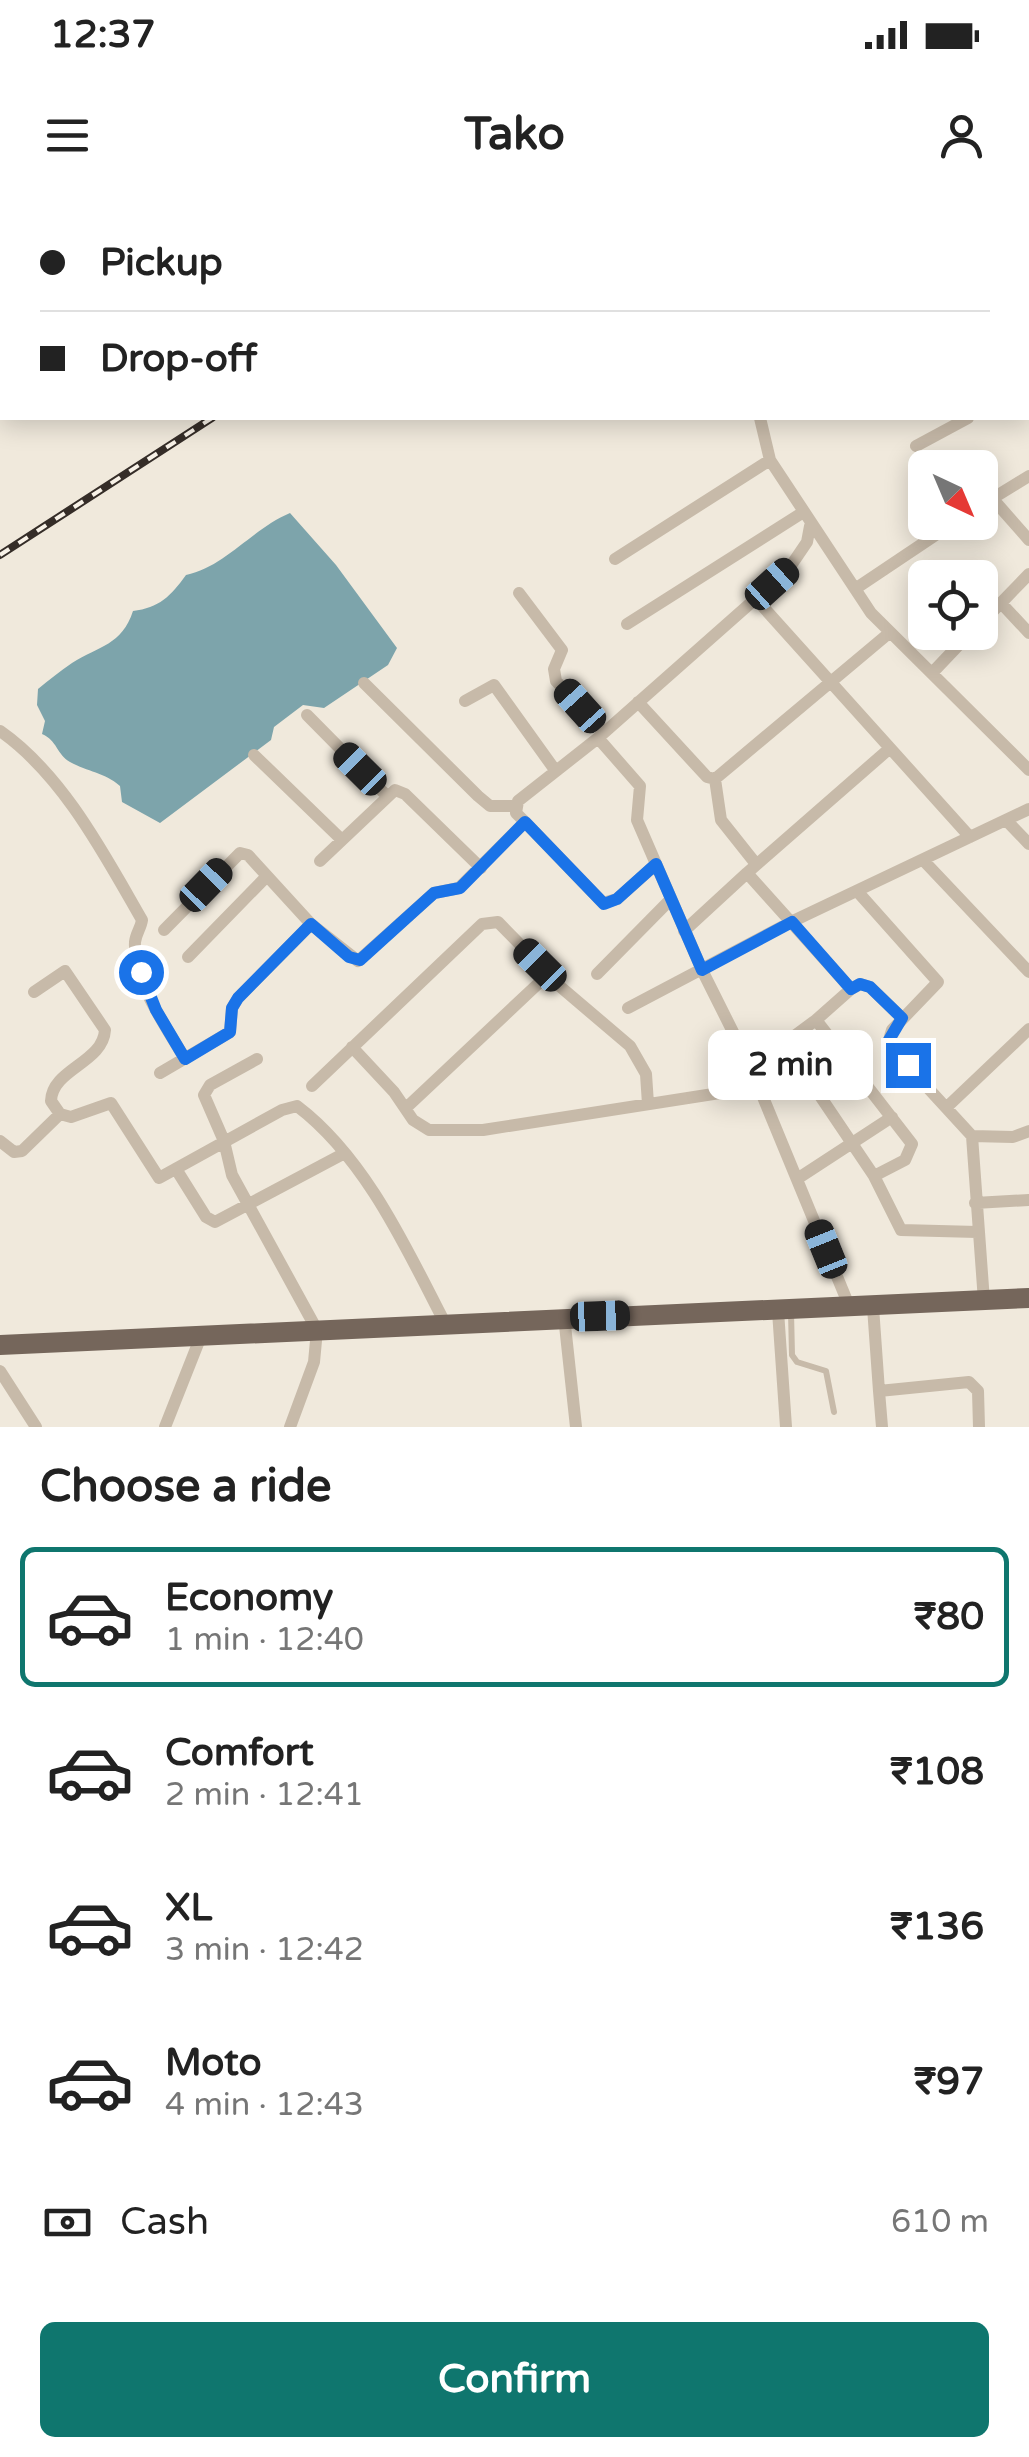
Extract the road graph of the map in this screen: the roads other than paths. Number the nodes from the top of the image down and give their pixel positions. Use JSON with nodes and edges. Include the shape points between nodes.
{"nodes":[{"id":1,"x":760,"y":420,"type":"edge"},
{"id":2,"x":964,"y":420,"type":"edge"},
{"id":3,"x":916,"y":446,"type":"dead end"},
{"id":4,"x":770,"y":460,"type":"junction"},
{"id":5,"x":1029,"y":476,"type":"edge"},
{"id":6,"x":998,"y":495,"type":"edge"},
{"id":7,"x":802,"y":512,"type":"junction"},
{"id":8,"x":998,"y":513,"type":"edge"},
{"id":9,"x":810,"y":526,"type":"junction"},
{"id":10,"x":928,"y":540,"type":"edge"},
{"id":11,"x":1029,"y":540,"type":"edge"},
{"id":12,"x":615,"y":559,"type":"dead end"},
{"id":13,"x":1029,"y":574,"type":"edge"},
{"id":14,"x":856,"y":588,"type":"junction"},
{"id":15,"x":519,"y":593,"type":"dead end"},
{"id":16,"x":756,"y":599,"type":"junction"},
{"id":17,"x":1000,"y":603,"type":"joint"},
{"id":18,"x":627,"y":624,"type":"dead end"},
{"id":19,"x":1029,"y":633,"type":"edge"},
{"id":20,"x":888,"y":634,"type":"junction"},
{"id":21,"x":954,"y":650,"type":"edge"},
{"id":22,"x":933,"y":672,"type":"junction"},
{"id":23,"x":832,"y":682,"type":"junction"},
{"id":24,"x":364,"y":683,"type":"dead end"},
{"id":25,"x":465,"y":701,"type":"dead end"},
{"id":26,"x":638,"y":702,"type":"junction"},
{"id":27,"x":306,"y":716,"type":"dead end"},
{"id":28,"x":0,"y":731,"type":"edge"},
{"id":29,"x":600,"y":736,"type":"junction"},
{"id":30,"x":889,"y":748,"type":"junction"},
{"id":31,"x":254,"y":756,"type":"dead end"},
{"id":32,"x":555,"y":770,"type":"junction"},
{"id":33,"x":1029,"y":770,"type":"edge"},
{"id":34,"x":714,"y":779,"type":"junction"},
{"id":35,"x":387,"y":796,"type":"junction"},
{"id":36,"x":514,"y":806,"type":"junction"},
{"id":37,"x":1029,"y":809,"type":"edge"},
{"id":38,"x":1006,"y":820,"type":"junction"},
{"id":39,"x":525,"y":822,"type":"junction"},
{"id":40,"x":970,"y":837,"type":"junction"},
{"id":41,"x":342,"y":840,"type":"junction"},
{"id":42,"x":1029,"y":844,"type":"edge"},
{"id":43,"x":923,"y":860,"type":"junction"},
{"id":44,"x":320,"y":861,"type":"dead end"},
{"id":45,"x":656,"y":864,"type":"junction"},
{"id":46,"x":481,"y":868,"type":"junction"},
{"id":47,"x":752,"y":868,"type":"junction"},
{"id":48,"x":267,"y":876,"type":"junction"},
{"id":49,"x":857,"y":891,"type":"junction"},
{"id":50,"x":670,"y":899,"type":"junction"},
{"id":51,"x":792,"y":922,"type":"junction"},
{"id":52,"x":311,"y":924,"type":"junction"},
{"id":53,"x":164,"y":930,"type":"dead end"},
{"id":54,"x":684,"y":930,"type":"junction"},
{"id":55,"x":188,"y":957,"type":"dead end"},
{"id":56,"x":702,"y":970,"type":"junction"},
{"id":57,"x":543,"y":972,"type":"junction"},
{"id":58,"x":1029,"y":972,"type":"edge"},
{"id":59,"x":597,"y":974,"type":"dead end"},
{"id":60,"x":851,"y":989,"type":"junction"},
{"id":61,"x":34,"y":992,"type":"dead end"},
{"id":62,"x":628,"y":1008,"type":"dead end"},
{"id":63,"x":902,"y":1018,"type":"junction"},
{"id":64,"x":816,"y":1020,"type":"junction"},
{"id":65,"x":1029,"y":1029,"type":"edge"},
{"id":66,"x":785,"y":1044,"type":"junction"},
{"id":67,"x":352,"y":1048,"type":"junction"},
{"id":68,"x":185,"y":1059,"type":"junction"},
{"id":69,"x":256,"y":1059,"type":"dead end"},
{"id":70,"x":752,"y":1068,"type":"junction"},
{"id":71,"x":160,"y":1073,"type":"dead end"},
{"id":72,"x":312,"y":1086,"type":"dead end"},
{"id":73,"x":758,"y":1087,"type":"junction"},
{"id":74,"x":648,"y":1104,"type":"junction"},
{"id":75,"x":948,"y":1106,"type":"junction"},
{"id":76,"x":406,"y":1107,"type":"junction"},
{"id":77,"x":60,"y":1114,"type":"junction"},
{"id":78,"x":892,"y":1117,"type":"junction"},
{"id":79,"x":1029,"y":1131,"type":"edge"},
{"id":80,"x":972,"y":1136,"type":"junction"},
{"id":81,"x":0,"y":1142,"type":"edge"},
{"id":82,"x":224,"y":1142,"type":"junction"},
{"id":83,"x":852,"y":1144,"type":"junction"},
{"id":84,"x":343,"y":1154,"type":"junction"},
{"id":85,"x":176,"y":1169,"type":"junction"},
{"id":86,"x":874,"y":1176,"type":"junction"},
{"id":87,"x":798,"y":1179,"type":"junction"},
{"id":88,"x":1029,"y":1200,"type":"edge"},
{"id":89,"x":975,"y":1203,"type":"junction"},
{"id":90,"x":250,"y":1206,"type":"junction"},
{"id":91,"x":977,"y":1232,"type":"junction"},
{"id":92,"x":1029,"y":1298,"type":"edge"},
{"id":93,"x":984,"y":1300,"type":"junction"},
{"id":94,"x":873,"y":1307,"type":"junction"},
{"id":95,"x":850,"y":1308,"type":"junction"},
{"id":96,"x":784,"y":1311,"type":"junction"},
{"id":97,"x":564,"y":1316,"type":"junction"},
{"id":98,"x":447,"y":1327,"type":"junction"},
{"id":99,"x":317,"y":1330,"type":"junction"},
{"id":100,"x":201,"y":1336,"type":"junction"},
{"id":101,"x":0,"y":1345,"type":"edge"},
{"id":102,"x":0,"y":1371,"type":"edge"},
{"id":103,"x":879,"y":1391,"type":"junction"},
{"id":104,"x":834,"y":1412,"type":"dead end"},
{"id":105,"x":36,"y":1427,"type":"edge"},
{"id":106,"x":165,"y":1427,"type":"edge"},
{"id":107,"x":290,"y":1427,"type":"edge"},
{"id":108,"x":576,"y":1427,"type":"edge"},
{"id":109,"x":786,"y":1427,"type":"edge"},
{"id":110,"x":882,"y":1427,"type":"edge"},
{"id":111,"x":980,"y":1427,"type":"edge"}],
"edges":[{"from":1,"to":4,"type":"street"},
{"from":2,"to":3,"type":"street"},
{"from":4,"to":7,"type":"street"},
{"from":4,"to":12,"type":"street"},
{"from":5,"to":6,"type":"street"},
{"from":7,"to":9,"type":"street"},
{"from":7,"to":18,"type":"street"},
{"from":8,"to":11,"type":"street"},
{"from":9,"to":14,"type":"street"},
{"from":9,"to":16,"type":"street","via":[[800,556]]},
{"from":10,"to":14,"type":"street"},
{"from":13,"to":17,"type":"street"},
{"from":14,"to":20,"type":"street"},
{"from":15,"to":29,"type":"street","via":[[562,650],[556,681]]},
{"from":16,"to":23,"type":"street"},
{"from":16,"to":26,"type":"street"},
{"from":17,"to":19,"type":"street"},
{"from":20,"to":22,"type":"street"},
{"from":20,"to":23,"type":"street"},
{"from":21,"to":22,"type":"street"},
{"from":22,"to":33,"type":"street"},
{"from":23,"to":30,"type":"street"},
{"from":23,"to":34,"type":"street"},
{"from":24,"to":36,"type":"street","via":[[490,806]]},
{"from":25,"to":32,"type":"street","via":[[494,686]]},
{"from":26,"to":29,"type":"street"},
{"from":26,"to":34,"type":"street"},
{"from":27,"to":35,"type":"street"},
{"from":28,"to":68,"type":"street","via":[[35,759],[70,804],[142,920],[135,942],[141,972]]},
{"from":29,"to":32,"type":"street"},
{"from":29,"to":45,"type":"street","via":[[640,786],[637,820]]},
{"from":30,"to":40,"type":"street"},
{"from":30,"to":47,"type":"street"},
{"from":31,"to":41,"type":"street"},
{"from":32,"to":36,"type":"street"},
{"from":34,"to":47,"type":"street","via":[[721,820]]},
{"from":35,"to":41,"type":"street"},
{"from":35,"to":46,"type":"street","via":[[395,790],[405,794]]},
{"from":36,"to":39,"type":"street"},
{"from":37,"to":38,"type":"street"},
{"from":38,"to":40,"type":"street"},
{"from":38,"to":42,"type":"street"},
{"from":39,"to":45,"type":"street","via":[[604,904]]},
{"from":39,"to":46,"type":"street"},
{"from":40,"to":43,"type":"street"},
{"from":41,"to":44,"type":"street"},
{"from":43,"to":49,"type":"street"},
{"from":43,"to":58,"type":"street"},
{"from":45,"to":50,"type":"street"},
{"from":46,"to":52,"type":"street","via":[[455,892],[434,893],[360,960]]},
{"from":47,"to":51,"type":"street"},
{"from":47,"to":54,"type":"street"},
{"from":48,"to":52,"type":"street"},
{"from":48,"to":53,"type":"street","via":[[240,853]]},
{"from":48,"to":55,"type":"street"},
{"from":49,"to":51,"type":"street"},
{"from":49,"to":63,"type":"street","via":[[938,982]]},
{"from":50,"to":54,"type":"street"},
{"from":50,"to":59,"type":"street"},
{"from":51,"to":56,"type":"street"},
{"from":51,"to":60,"type":"street"},
{"from":52,"to":68,"type":"street","via":[[238,998],[230,1032]]},
{"from":54,"to":56,"type":"street"},
{"from":56,"to":62,"type":"street"},
{"from":56,"to":70,"type":"street"},
{"from":57,"to":67,"type":"street","via":[[490,920]]},
{"from":57,"to":74,"type":"street","via":[[630,1046],[646,1074]]},
{"from":57,"to":76,"type":"street","via":[[540,982]]},
{"from":60,"to":63,"type":"street","via":[[870,987]]},
{"from":60,"to":64,"type":"street"},
{"from":61,"to":77,"type":"street","via":[[65,970],[105,1030],[100,1048],[54,1087],[50,1100]]},
{"from":63,"to":75,"type":"street","via":[[889,1040],[894,1051]]},
{"from":64,"to":66,"type":"street"},
{"from":64,"to":78,"type":"street"},
{"from":65,"to":75,"type":"street"},
{"from":66,"to":70,"type":"street"},
{"from":66,"to":83,"type":"street"},
{"from":67,"to":72,"type":"street"},
{"from":67,"to":76,"type":"street"},
{"from":68,"to":71,"type":"street"},
{"from":69,"to":82,"type":"street","via":[[205,1090]]},
{"from":70,"to":73,"type":"street"},
{"from":73,"to":74,"type":"street"},
{"from":73,"to":87,"type":"street"},
{"from":74,"to":76,"type":"street","via":[[483,1130],[423,1128]]},
{"from":75,"to":80,"type":"street"},
{"from":77,"to":81,"type":"street","via":[[22,1151]]},
{"from":77,"to":85,"type":"street","via":[[71,1117],[111,1103],[156,1177]]},
{"from":78,"to":83,"type":"street"},
{"from":78,"to":86,"type":"street","via":[[911,1152]]},
{"from":79,"to":80,"type":"street"},
{"from":80,"to":89,"type":"street"},
{"from":82,"to":84,"type":"street","via":[[293,1106]]},
{"from":82,"to":85,"type":"street"},
{"from":82,"to":90,"type":"street"},
{"from":83,"to":86,"type":"street"},
{"from":83,"to":87,"type":"street"},
{"from":84,"to":90,"type":"street"},
{"from":84,"to":98,"type":"street","via":[[402,1240]]},
{"from":85,"to":90,"type":"street","via":[[212,1222]]},
{"from":86,"to":91,"type":"street","via":[[901,1230]]},
{"from":87,"to":95,"type":"street"},
{"from":88,"to":89,"type":"street"},
{"from":89,"to":91,"type":"street"},
{"from":90,"to":99,"type":"street"},
{"from":91,"to":93,"type":"street"},
{"from":92,"to":93,"type":"main road"},
{"from":93,"to":94,"type":"main road"},
{"from":94,"to":95,"type":"main road"},
{"from":94,"to":103,"type":"street"},
{"from":95,"to":96,"type":"main road"},
{"from":96,"to":97,"type":"main road"},
{"from":96,"to":104,"type":"lane","via":[[792,1355],[826,1371]]},
{"from":96,"to":109,"type":"street"},
{"from":97,"to":98,"type":"main road"},
{"from":97,"to":108,"type":"street"},
{"from":98,"to":99,"type":"main road"},
{"from":99,"to":100,"type":"main road"},
{"from":99,"to":107,"type":"street","via":[[314,1362]]},
{"from":100,"to":101,"type":"main road"},
{"from":100,"to":106,"type":"street"},
{"from":102,"to":105,"type":"street"},
{"from":103,"to":110,"type":"street"},
{"from":103,"to":111,"type":"street","via":[[968,1382],[978,1391]]}]}
